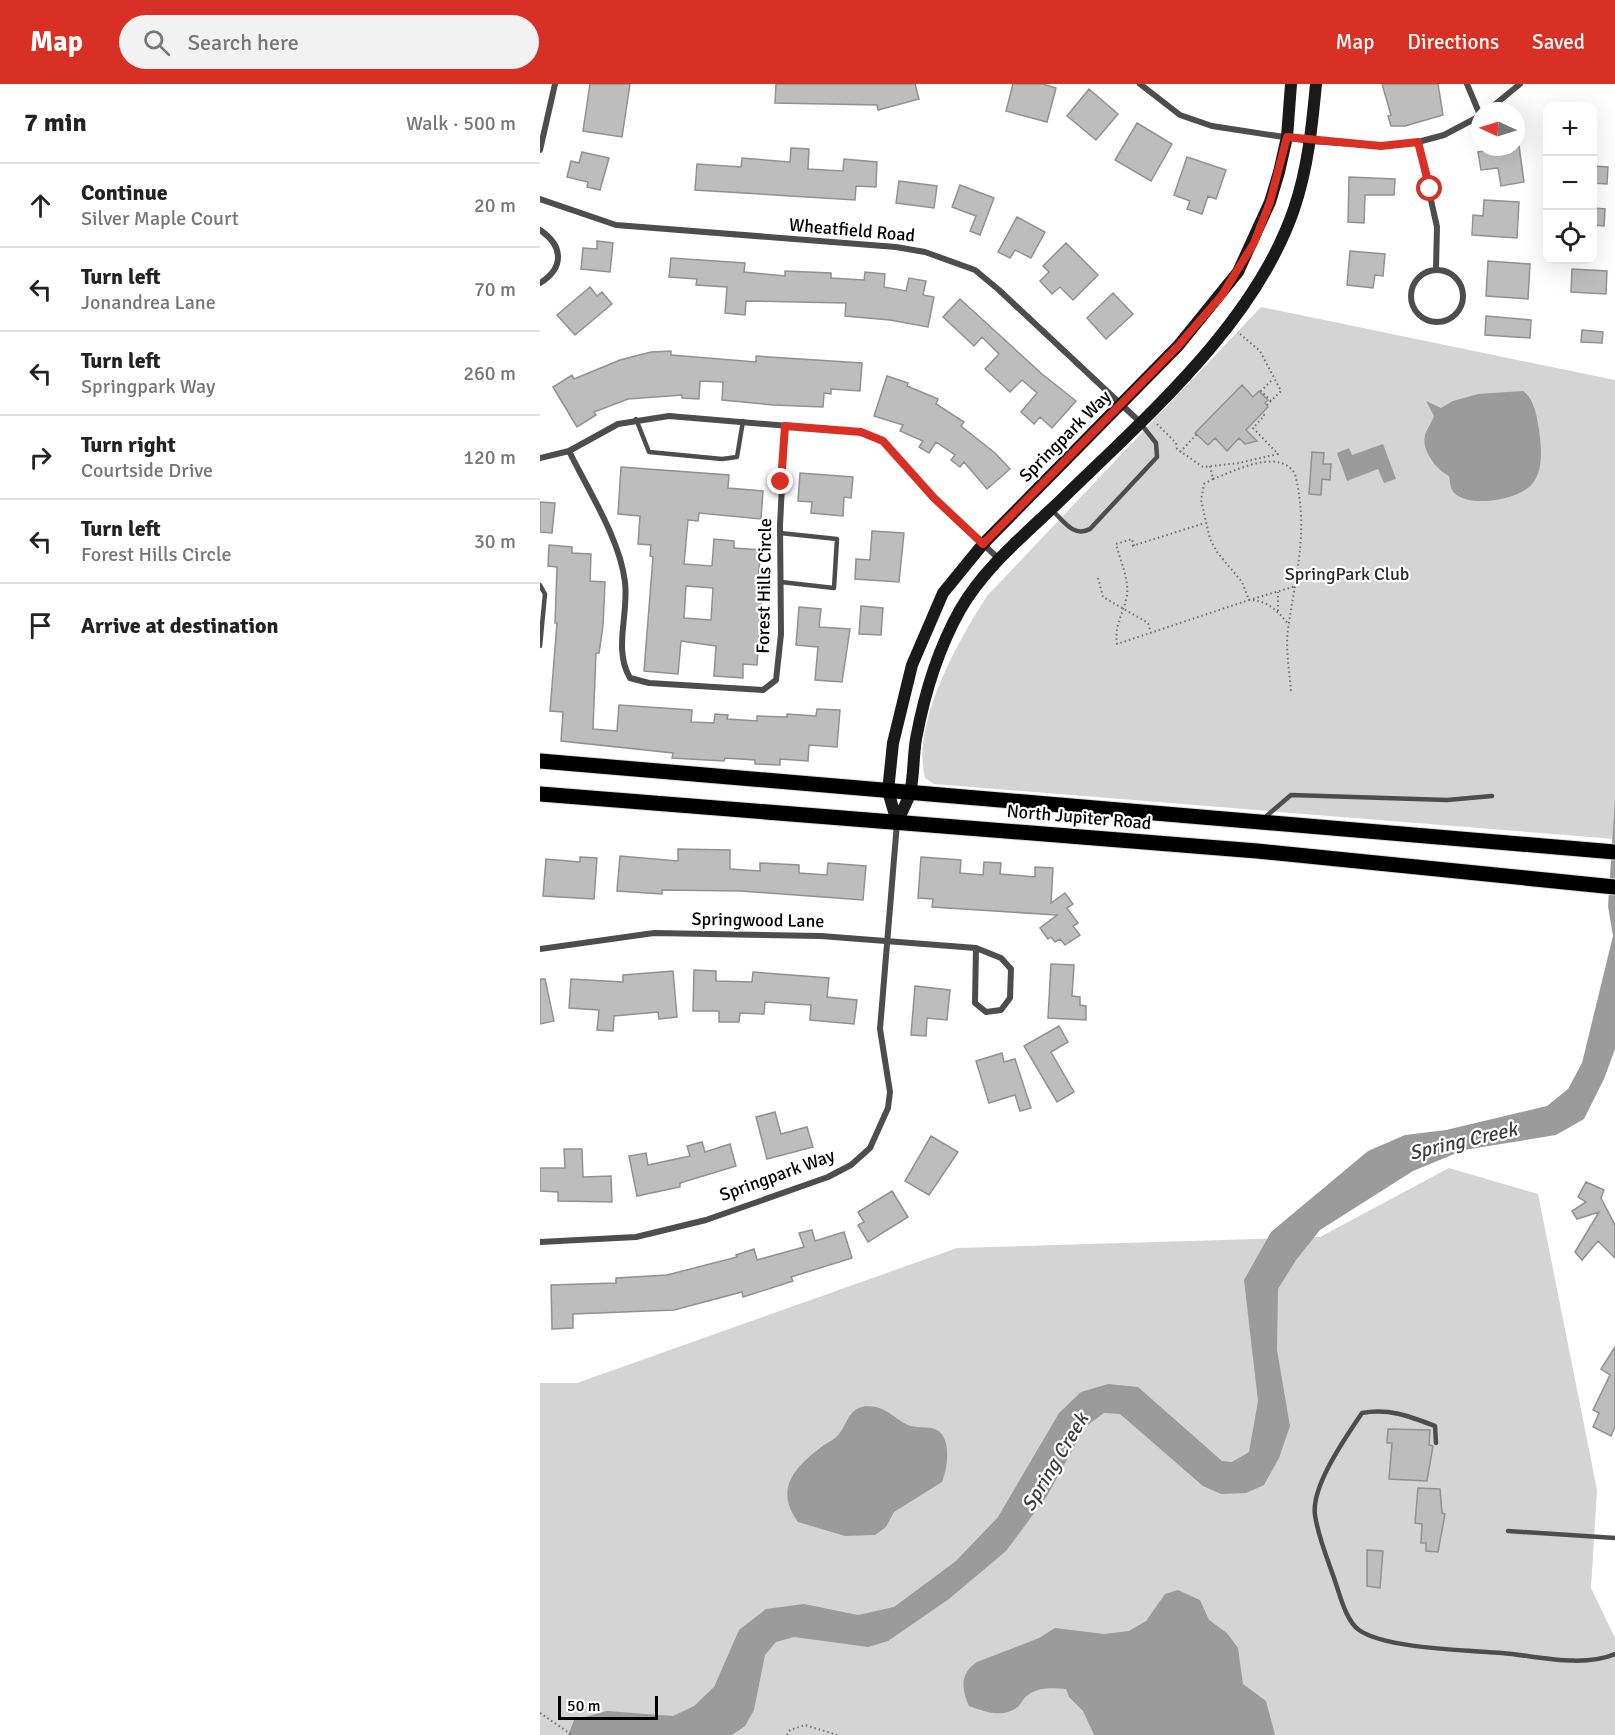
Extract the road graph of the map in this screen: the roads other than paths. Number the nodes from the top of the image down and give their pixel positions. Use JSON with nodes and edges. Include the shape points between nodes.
{"nodes":[{"id":1,"x":555,"y":84,"type":"edge"},
{"id":2,"x":1140,"y":84,"type":"edge"},
{"id":3,"x":1291,"y":84,"type":"edge"},
{"id":4,"x":1316,"y":84,"type":"edge"},
{"id":5,"x":1467,"y":84,"type":"edge"},
{"id":6,"x":1520,"y":84,"type":"edge"},
{"id":7,"x":1474,"y":102,"type":"edge"},
{"id":8,"x":1498,"y":102,"type":"edge"},
{"id":9,"x":1471,"y":121,"type":"edge"},
{"id":10,"x":1287,"y":137,"type":"junction"},
{"id":11,"x":1310,"y":141,"type":"junction"},
{"id":12,"x":1418,"y":142,"type":"junction"},
{"id":13,"x":540,"y":150,"type":"edge"},
{"id":14,"x":540,"y":199,"type":"edge"},
{"id":15,"x":540,"y":230,"type":"edge"},
{"id":16,"x":1436,"y":268,"type":"junction"},
{"id":17,"x":540,"y":284,"type":"edge"},
{"id":18,"x":1122,"y":405,"type":"junction"},
{"id":19,"x":636,"y":419,"type":"junction"},
{"id":20,"x":743,"y":421,"type":"junction"},
{"id":21,"x":1140,"y":422,"type":"junction"},
{"id":22,"x":785,"y":426,"type":"junction"},
{"id":23,"x":569,"y":451,"type":"junction"},
{"id":24,"x":540,"y":458,"type":"edge"},
{"id":25,"x":1051,"y":509,"type":"junction"},
{"id":26,"x":780,"y":533,"type":"junction"},
{"id":27,"x":983,"y":544,"type":"junction"},
{"id":28,"x":1000,"y":560,"type":"junction"},
{"id":29,"x":781,"y":582,"type":"junction"},
{"id":30,"x":540,"y":585,"type":"edge"},
{"id":31,"x":540,"y":646,"type":"edge"},
{"id":32,"x":540,"y":761,"type":"edge"},
{"id":33,"x":888,"y":791,"type":"junction"},
{"id":34,"x":910,"y":793,"type":"junction"},
{"id":35,"x":540,"y":794,"type":"edge"},
{"id":36,"x":1492,"y":796,"type":"dead end"},
{"id":37,"x":897,"y":822,"type":"junction"},
{"id":38,"x":1259,"y":823,"type":"junction"},
{"id":39,"x":1257,"y":851,"type":"junction"},
{"id":40,"x":1615,"y":852,"type":"edge"},
{"id":41,"x":1615,"y":886,"type":"edge"},
{"id":42,"x":888,"y":939,"type":"junction"},
{"id":43,"x":976,"y":948,"type":"junction"},
{"id":44,"x":540,"y":949,"type":"edge"},
{"id":45,"x":540,"y":1242,"type":"edge"},
{"id":46,"x":1436,"y":1443,"type":"dead end"},
{"id":47,"x":1508,"y":1531,"type":"dead end"},
{"id":48,"x":1615,"y":1538,"type":"edge"},
{"id":49,"x":1615,"y":1654,"type":"edge"}],
"edges":[{"from":1,"to":13,"type":"street"},
{"from":2,"to":10,"type":"street","via":[[1180,115],[1212,126]]},
{"from":3,"to":10,"type":"street","name":"Springpark Way"},
{"from":4,"to":11,"type":"street","name":"Springpark Way"},
{"from":5,"to":7,"type":"street"},
{"from":6,"to":8,"type":"street"},
{"from":9,"to":12,"type":"street","via":[[1444,135]]},
{"from":10,"to":11,"type":"street"},
{"from":10,"to":18,"type":"street","name":"Springpark Way","via":[[1270,202],[1238,272],[1178,346]]},
{"from":11,"to":12,"type":"street","via":[[1381,146]]},
{"from":11,"to":21,"type":"street","name":"Springpark Way","via":[[1294,209],[1263,277],[1198,360]]},
{"from":12,"to":16,"type":"street","via":[[1437,227]]},
{"from":14,"to":18,"type":"street","name":"Wheatfield Road","via":[[616,225],[897,247],[955,262],[975,270],[999,290]]},
{"from":15,"to":17,"type":"street","via":[[558,250],[558,264]]},
{"from":16,"to":16,"type":"street","via":[[1449,271],[1459,280],[1463,298],[1455,315],[1444,322],[1431,322],[1420,316],[1412,306],[1410,293],[1424,272]]},
{"from":18,"to":21,"type":"street","name":"Wheatfield Road"},
{"from":18,"to":27,"type":"street","name":"Springpark Way"},
{"from":19,"to":20,"type":"street","via":[[669,416]]},
{"from":19,"to":20,"type":"lane","via":[[649,452],[722,459],[737,457]]},
{"from":19,"to":23,"type":"street","via":[[618,424]]},
{"from":20,"to":22,"type":"street"},
{"from":21,"to":25,"type":"street","name":"Springpark Way"},
{"from":21,"to":25,"type":"lane","via":[[1156,443],[1157,457],[1090,529],[1074,532]]},
{"from":22,"to":26,"type":"street","name":"Forest Hills Circle"},
{"from":22,"to":27,"type":"street","via":[[873,435]]},
{"from":23,"to":24,"type":"street"},
{"from":23,"to":29,"type":"street","name":"Forest Hills Circle","via":[[621,562],[626,584],[622,652],[630,678],[649,683],[763,690],[776,680]]},
{"from":25,"to":28,"type":"street","name":"Springpark Way"},
{"from":26,"to":29,"type":"street","name":"Forest Hills Circle"},
{"from":26,"to":29,"type":"lane","via":[[837,539],[834,588]]},
{"from":27,"to":28,"type":"street"},
{"from":27,"to":33,"type":"street","name":"Springpark Way","via":[[943,593],[921,640],[902,696]]},
{"from":28,"to":34,"type":"street","name":"Springpark Way","via":[[960,610],[941,653],[922,710]]},
{"from":30,"to":31,"type":"lane","via":[[545,594]]},
{"from":32,"to":33,"type":"main road","name":"North Jupiter Road"},
{"from":33,"to":34,"type":"main road","name":"North Jupiter Road"},
{"from":33,"to":37,"type":"street","name":"Springpark Way"},
{"from":34,"to":37,"type":"street","name":"Springpark Way"},
{"from":34,"to":38,"type":"main road","name":"North Jupiter Road"},
{"from":35,"to":37,"type":"main road","name":"North Jupiter Road"},
{"from":36,"to":38,"type":"lane","via":[[1447,800],[1291,795]]},
{"from":37,"to":39,"type":"main road","name":"North Jupiter Road"},
{"from":37,"to":42,"type":"street","name":"Springpark Way"},
{"from":38,"to":39,"type":"main road"},
{"from":38,"to":40,"type":"main road","name":"North Jupiter Road"},
{"from":39,"to":41,"type":"main road","name":"North Jupiter Road"},
{"from":42,"to":43,"type":"street","name":"Springwood Lane"},
{"from":42,"to":44,"type":"street","name":"Springwood Lane","via":[[654,933]]},
{"from":42,"to":45,"type":"street","name":"Springpark Way","via":[[880,1029],[889,1078],[888,1108],[870,1148],[861,1157],[828,1177],[673,1229],[627,1238]]},
{"from":43,"to":43,"type":"street","name":"Springwood Lane","via":[[1001,958],[1011,969],[1010,998],[1001,1010],[986,1012],[975,1003]]},
{"from":46,"to":49,"type":"lane","via":[[1435,1426],[1402,1413],[1362,1413],[1340,1445],[1316,1498],[1315,1515],[1329,1564],[1342,1603],[1357,1629],[1381,1640],[1430,1646],[1587,1660]]},
{"from":47,"to":48,"type":"lane"}]}
